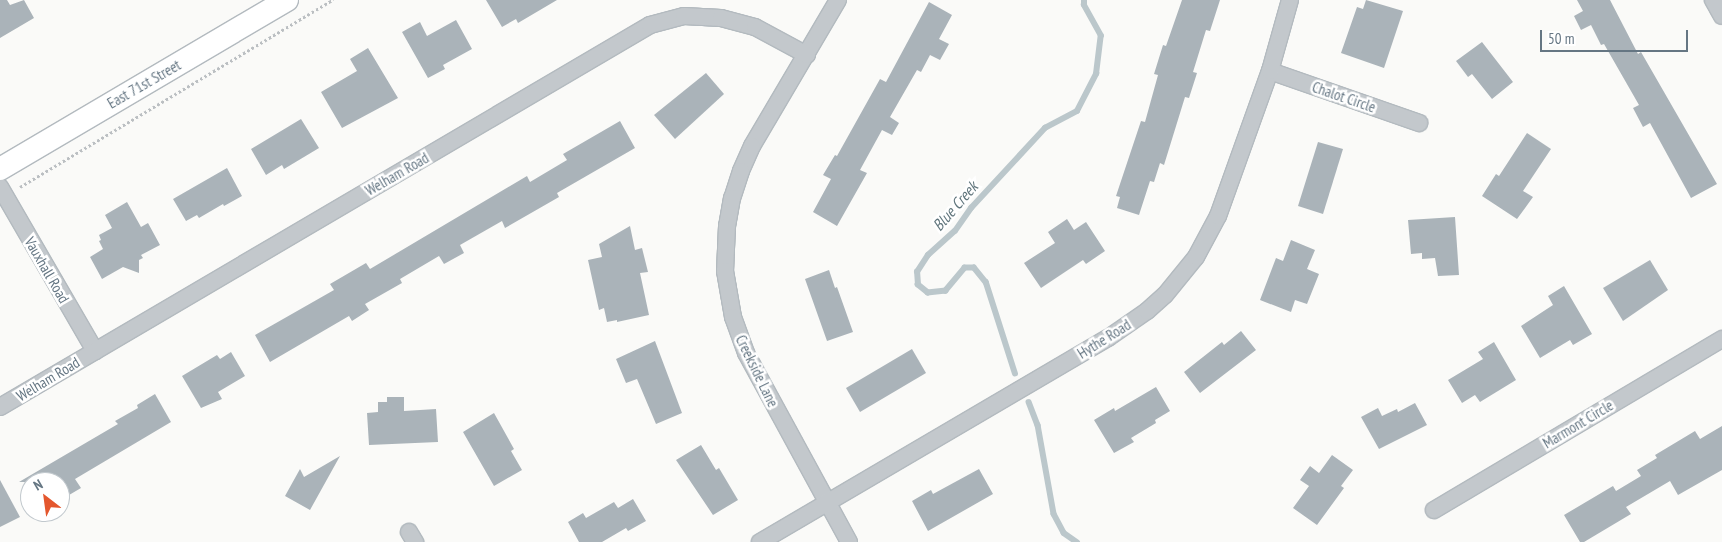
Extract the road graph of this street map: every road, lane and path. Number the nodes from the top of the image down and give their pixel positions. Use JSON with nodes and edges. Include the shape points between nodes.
{"nodes":[{"id":1,"x":288,"y":0,"type":"edge"},
{"id":2,"x":333,"y":0,"type":"edge"},
{"id":3,"x":838,"y":0,"type":"edge"},
{"id":4,"x":1290,"y":0,"type":"edge"},
{"id":5,"x":1713,"y":0,"type":"edge"},
{"id":6,"x":1722,"y":16,"type":"edge"},
{"id":7,"x":807,"y":55,"type":"junction"},
{"id":8,"x":1270,"y":71,"type":"junction"},
{"id":9,"x":1419,"y":124,"type":"dead end"},
{"id":10,"x":0,"y":169,"type":"edge"},
{"id":11,"x":24,"y":184,"type":"dead end"},
{"id":12,"x":0,"y":187,"type":"edge"},
{"id":13,"x":1722,"y":339,"type":"edge"},
{"id":14,"x":95,"y":351,"type":"junction"},
{"id":15,"x":0,"y":407,"type":"edge"},
{"id":16,"x":827,"y":502,"type":"junction"},
{"id":17,"x":1434,"y":510,"type":"dead end"},
{"id":18,"x":760,"y":542,"type":"edge"},
{"id":19,"x":849,"y":542,"type":"edge"}],
"edges":[{"from":1,"to":10,"type":"main road","name":"East 71st Street"},
{"from":2,"to":11,"type":"path"},
{"from":3,"to":7,"type":"street","name":"Creekside Lane"},
{"from":4,"to":8,"type":"street","name":"Hythe Road"},
{"from":5,"to":6,"type":"street"},
{"from":7,"to":14,"type":"street","name":"Welham Road","via":[[754,27],[721,18],[684,16],[650,26]]},
{"from":7,"to":16,"type":"street","name":"Creekside Lane","via":[[752,146],[738,180],[727,226],[725,271],[733,317],[746,353]]},
{"from":8,"to":9,"type":"street","name":"Chalot Circle"},
{"from":8,"to":16,"type":"street","name":"Hythe Road","via":[[1218,216],[1196,257],[1166,295],[1108,338]]},
{"from":12,"to":14,"type":"street","name":"Vauxhall Road"},
{"from":13,"to":17,"type":"street","name":"Marmont Circle"},
{"from":14,"to":15,"type":"street","name":"Welham Road"},
{"from":16,"to":18,"type":"street","name":"Hythe Road"},
{"from":16,"to":19,"type":"street","name":"Creekside Lane"}]}
